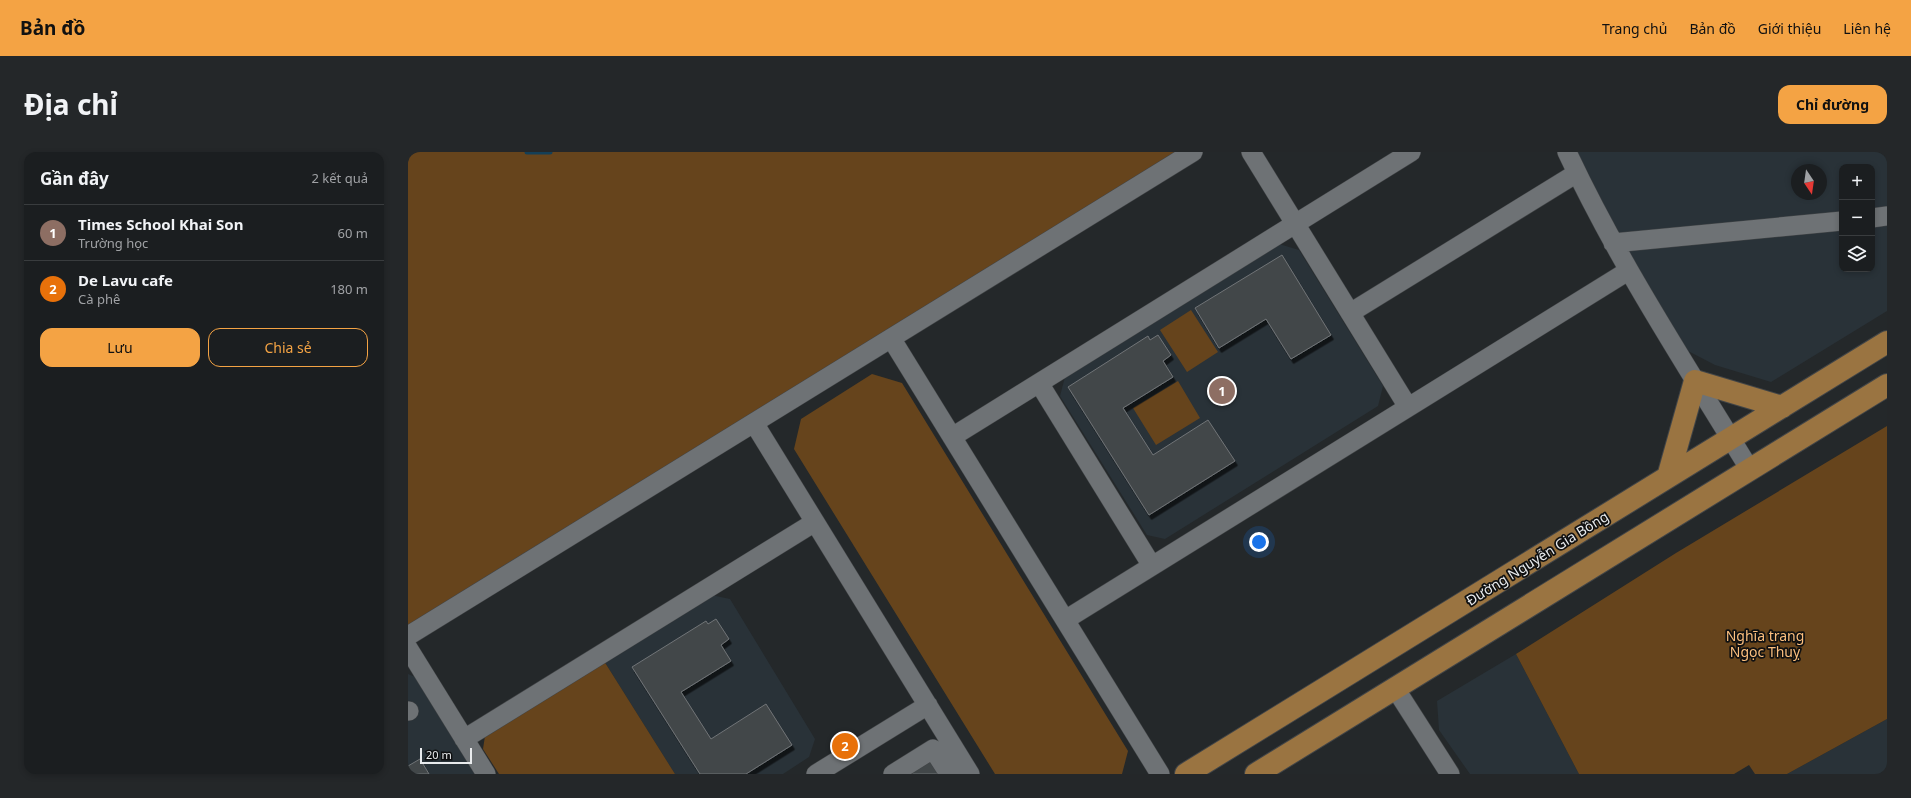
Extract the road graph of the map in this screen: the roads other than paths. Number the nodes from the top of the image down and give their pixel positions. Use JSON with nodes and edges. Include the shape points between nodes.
{"nodes":[{"id":1,"x":1193,"y":152,"type":"edge"},
{"id":2,"x":1251,"y":152,"type":"edge"},
{"id":3,"x":1411,"y":152,"type":"edge"},
{"id":4,"x":1567,"y":152,"type":"edge"},
{"id":5,"x":1577,"y":173,"type":"junction"},
{"id":6,"x":1887,"y":216,"type":"edge"},
{"id":7,"x":1875,"y":218,"type":"edge"},
{"id":8,"x":1839,"y":221,"type":"edge"},
{"id":9,"x":1295,"y":224,"type":"junction"},
{"id":10,"x":1613,"y":243,"type":"junction"},
{"id":11,"x":1628,"y":271,"type":"junction"},
{"id":12,"x":1350,"y":313,"type":"junction"},
{"id":13,"x":891,"y":338,"type":"junction"},
{"id":14,"x":1887,"y":342,"type":"edge"},
{"id":15,"x":1695,"y":381,"type":"junction"},
{"id":16,"x":1039,"y":383,"type":"junction"},
{"id":17,"x":1887,"y":385,"type":"edge"},
{"id":18,"x":1408,"y":407,"type":"junction"},
{"id":19,"x":1782,"y":407,"type":"junction"},
{"id":20,"x":754,"y":423,"type":"junction"},
{"id":21,"x":952,"y":437,"type":"junction"},
{"id":22,"x":1731,"y":438,"type":"junction"},
{"id":23,"x":1750,"y":470,"type":"junction"},
{"id":24,"x":1668,"y":477,"type":"junction"},
{"id":25,"x":815,"y":522,"type":"junction"},
{"id":26,"x":1152,"y":566,"type":"junction"},
{"id":27,"x":1065,"y":620,"type":"junction"},
{"id":28,"x":408,"y":636,"type":"edge"},
{"id":29,"x":408,"y":648,"type":"edge"},
{"id":30,"x":1395,"y":688,"type":"junction"},
{"id":31,"x":928,"y":705,"type":"junction"},
{"id":32,"x":464,"y":739,"type":"junction"},
{"id":33,"x":486,"y":774,"type":"edge"},
{"id":34,"x":816,"y":774,"type":"edge"},
{"id":35,"x":893,"y":774,"type":"edge"},
{"id":36,"x":949,"y":774,"type":"edge"},
{"id":37,"x":970,"y":774,"type":"edge"},
{"id":38,"x":1160,"y":774,"type":"edge"},
{"id":39,"x":1186,"y":774,"type":"edge"},
{"id":40,"x":1256,"y":774,"type":"edge"},
{"id":41,"x":1450,"y":774,"type":"edge"}],
"edges":[{"from":1,"to":13,"type":"street"},
{"from":2,"to":9,"type":"street"},
{"from":3,"to":9,"type":"street"},
{"from":4,"to":5,"type":"street"},
{"from":5,"to":10,"type":"street"},
{"from":5,"to":12,"type":"street"},
{"from":6,"to":7,"type":"street"},
{"from":8,"to":10,"type":"street"},
{"from":9,"to":12,"type":"street"},
{"from":9,"to":16,"type":"street"},
{"from":10,"to":11,"type":"street"},
{"from":11,"to":15,"type":"street"},
{"from":11,"to":18,"type":"street"},
{"from":12,"to":18,"type":"street"},
{"from":13,"to":20,"type":"street"},
{"from":13,"to":21,"type":"street"},
{"from":14,"to":19,"type":"main road","name":"Đường Nguyễn Gia Bồng"},
{"from":15,"to":19,"type":"main road"},
{"from":15,"to":22,"type":"street"},
{"from":15,"to":24,"type":"main road"},
{"from":16,"to":21,"type":"street"},
{"from":16,"to":26,"type":"street"},
{"from":17,"to":23,"type":"main road"},
{"from":18,"to":26,"type":"street"},
{"from":19,"to":22,"type":"main road","name":"Đường Nguyễn Gia Bồng"},
{"from":20,"to":25,"type":"street"},
{"from":20,"to":28,"type":"street"},
{"from":21,"to":27,"type":"street"},
{"from":22,"to":23,"type":"street"},
{"from":22,"to":24,"type":"main road","name":"Đường Nguyễn Gia Bồng"},
{"from":23,"to":30,"type":"main road"},
{"from":24,"to":39,"type":"main road","name":"Đường Nguyễn Gia Bồng"},
{"from":25,"to":31,"type":"street"},
{"from":25,"to":32,"type":"street"},
{"from":26,"to":27,"type":"street"},
{"from":27,"to":38,"type":"street"},
{"from":29,"to":32,"type":"street"},
{"from":30,"to":40,"type":"main road"},
{"from":30,"to":41,"type":"street"},
{"from":31,"to":34,"type":"street"},
{"from":31,"to":37,"type":"street"},
{"from":32,"to":33,"type":"street"},
{"from":35,"to":36,"type":"street","via":[[933,749]]}]}
